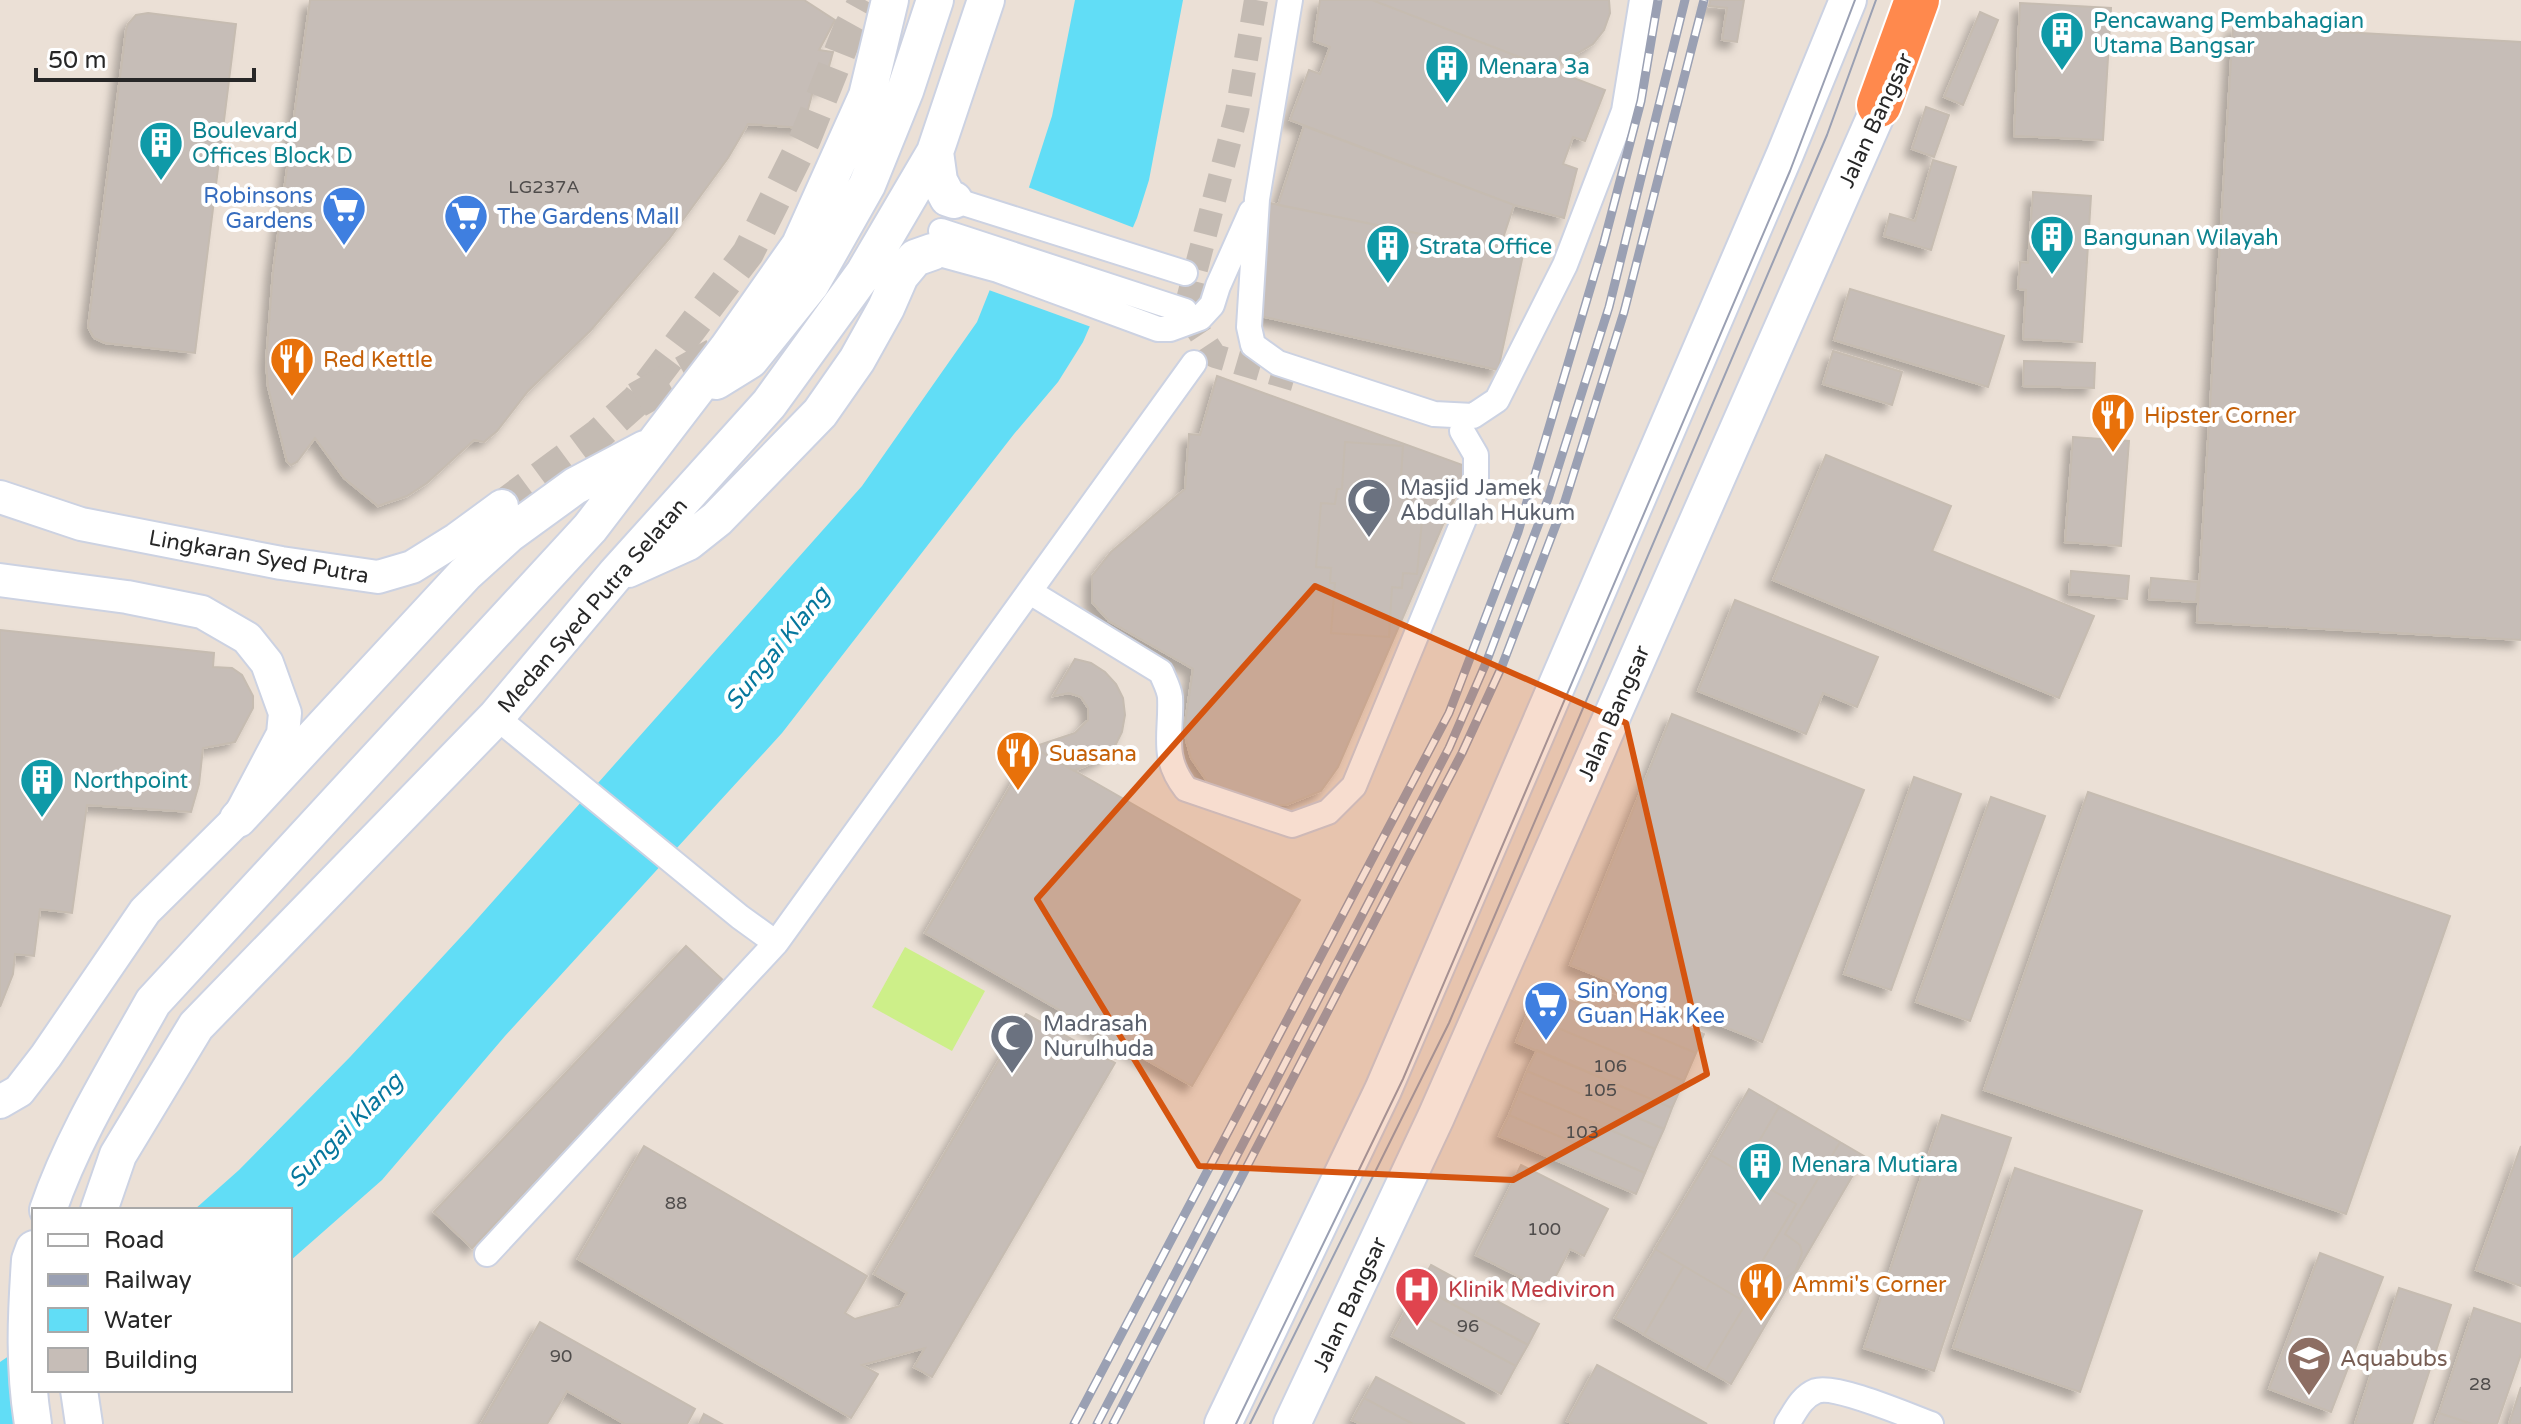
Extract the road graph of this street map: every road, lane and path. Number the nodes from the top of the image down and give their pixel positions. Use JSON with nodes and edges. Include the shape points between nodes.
{"nodes":[{"id":1,"x":890,"y":0,"type":"edge"},
{"id":2,"x":935,"y":0,"type":"edge"},
{"id":3,"x":986,"y":0,"type":"edge"},
{"id":4,"x":1290,"y":0,"type":"edge"},
{"id":5,"x":1642,"y":0,"type":"edge"},
{"id":6,"x":1848,"y":0,"type":"edge"},
{"id":7,"x":1917,"y":0,"type":"edge"},
{"id":8,"x":1932,"y":0,"type":"edge"},
{"id":9,"x":1879,"y":105,"type":"junction"},
{"id":10,"x":935,"y":152,"type":"junction"},
{"id":11,"x":1257,"y":199,"type":"junction"},
{"id":12,"x":942,"y":227,"type":"junction"},
{"id":13,"x":1181,"y":272,"type":"dead end"},
{"id":14,"x":864,"y":273,"type":"junction"},
{"id":15,"x":1176,"y":308,"type":"dead end"},
{"id":16,"x":1194,"y":363,"type":"dead end"},
{"id":17,"x":691,"y":397,"type":"junction"},
{"id":18,"x":1462,"y":431,"type":"dead end"},
{"id":19,"x":655,"y":444,"type":"junction"},
{"id":20,"x":0,"y":497,"type":"edge"},
{"id":21,"x":502,"y":506,"type":"tunnel mouth"},
{"id":22,"x":615,"y":575,"type":"junction"},
{"id":23,"x":0,"y":580,"type":"edge"},
{"id":24,"x":1030,"y":592,"type":"junction"},
{"id":25,"x":453,"y":677,"type":"junction"},
{"id":26,"x":496,"y":717,"type":"junction"},
{"id":27,"x":238,"y":819,"type":"junction"},
{"id":28,"x":776,"y":943,"type":"junction"},
{"id":29,"x":0,"y":1102,"type":"edge"},
{"id":30,"x":53,"y":1194,"type":"edge"},
{"id":31,"x":100,"y":1208,"type":"edge"},
{"id":32,"x":32,"y":1254,"type":"edge"},
{"id":33,"x":487,"y":1254,"type":"dead end"},
{"id":34,"x":79,"y":1392,"type":"edge"},
{"id":35,"x":33,"y":1424,"type":"edge"},
{"id":36,"x":84,"y":1424,"type":"edge"},
{"id":37,"x":1223,"y":1424,"type":"edge"},
{"id":38,"x":1292,"y":1424,"type":"edge"},
{"id":39,"x":1787,"y":1424,"type":"edge"},
{"id":40,"x":1931,"y":1424,"type":"edge"}],
"edges":[{"from":1,"to":17,"type":"main road","via":[[867,96],[800,245]]},
{"from":2,"to":17,"type":"main road","via":[[867,185],[811,284],[750,360]]},
{"from":3,"to":10,"type":"main road","name":"Medan Syed Putra Selatan"},
{"from":4,"to":11,"type":"street"},
{"from":5,"to":11,"type":"street","via":[[1624,111],[1565,265],[1497,400],[1473,416],[1434,414],[1278,363],[1253,345],[1249,327]]},
{"from":6,"to":37,"type":"main road","via":[[1383,1090]]},
{"from":7,"to":9,"type":"highway"},
{"from":8,"to":9,"type":"main road","name":"Jalan Bangsar"},
{"from":9,"to":38,"type":"main road","name":"Jalan Bangsar","via":[[1436,1117]]},
{"from":10,"to":12,"type":"main road","via":[[939,181],[948,198]]},
{"from":10,"to":14,"type":"main road","name":"Medan Syed Putra Selatan"},
{"from":11,"to":12,"type":"street","via":[[1212,305],[1200,318],[1170,329],[998,270]]},
{"from":12,"to":13,"type":"street"},
{"from":12,"to":14,"type":"main road","via":[[923,232]]},
{"from":12,"to":15,"type":"street"},
{"from":12,"to":22,"type":"main road","via":[[900,276],[857,360],[820,413],[688,542]]},
{"from":14,"to":22,"type":"main road","name":"Medan Syed Putra Selatan","via":[[769,404]]},
{"from":16,"to":24,"type":"street"},
{"from":17,"to":19,"type":"main road"},
{"from":18,"to":24,"type":"street","via":[[1476,455],[1476,490],[1354,786],[1328,812],[1292,825],[1186,789],[1176,777],[1166,741],[1170,694],[1161,672]]},
{"from":19,"to":25,"type":"main road","via":[[590,528]]},
{"from":19,"to":27,"type":"main road","via":[[575,486],[498,544]]},
{"from":20,"to":21,"type":"street","name":"Lingkaran Syed Putra","via":[[81,524],[378,577],[412,567]]},
{"from":22,"to":26,"type":"main road","name":"Medan Syed Putra Selatan"},
{"from":23,"to":27,"type":"street","via":[[202,612],[247,638],[267,663],[285,713],[283,734]]},
{"from":24,"to":28,"type":"street"},
{"from":25,"to":26,"type":"main road"},
{"from":25,"to":30,"type":"main road","via":[[153,1002],[101,1093]]},
{"from":26,"to":28,"type":"street"},
{"from":26,"to":31,"type":"main road","name":"Medan Syed Putra Selatan","via":[[196,1026],[118,1155]]},
{"from":27,"to":29,"type":"street","via":[[145,911],[46,1056],[19,1091]]},
{"from":28,"to":33,"type":"street"},
{"from":32,"to":35,"type":"main road","via":[[24,1333]]},
{"from":34,"to":36,"type":"main road"},
{"from":39,"to":40,"type":"street","via":[[1803,1399],[1818,1390],[1841,1392]]}]}
